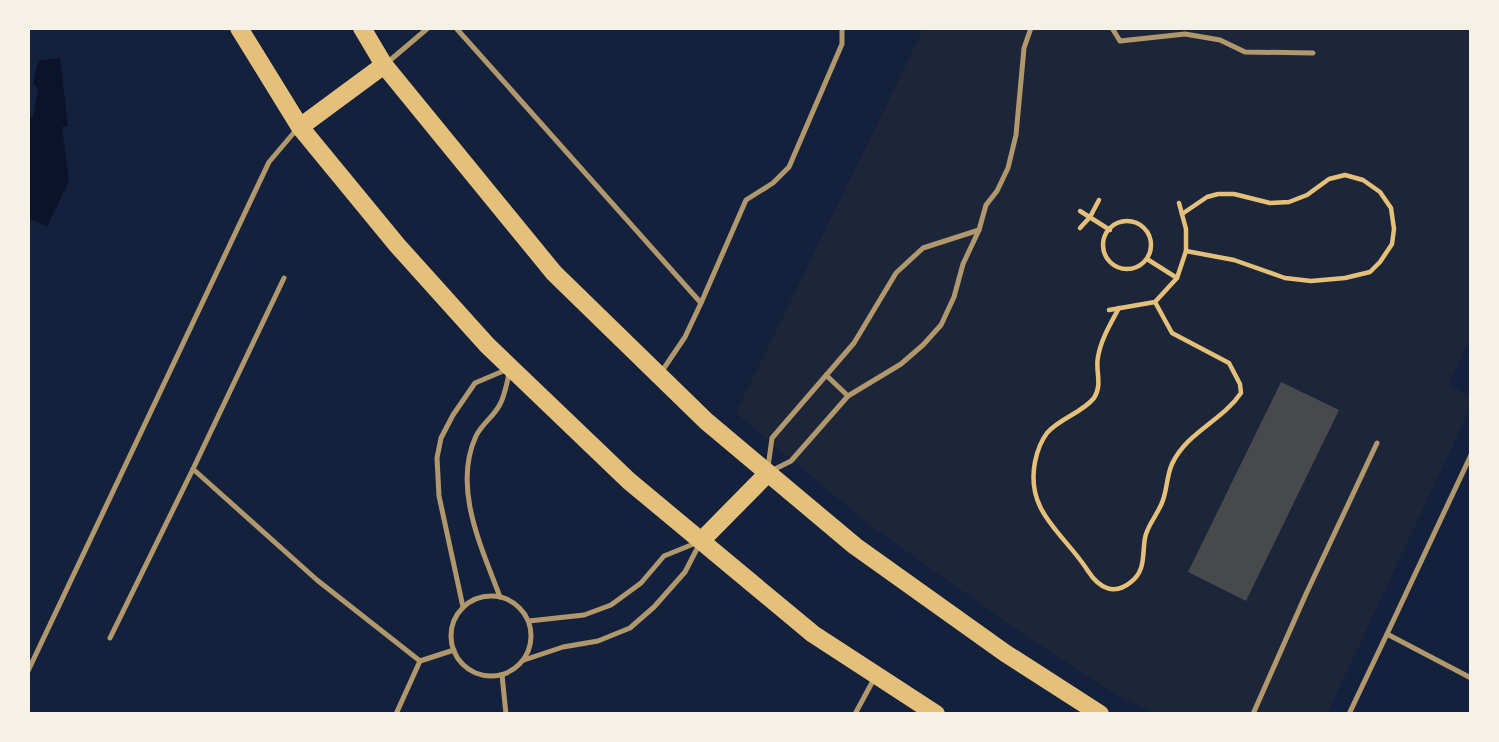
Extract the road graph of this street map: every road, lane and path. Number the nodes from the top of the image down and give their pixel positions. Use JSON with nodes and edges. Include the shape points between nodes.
{"nodes":[{"id":1,"x":239,"y":28,"type":"edge"},
{"id":2,"x":362,"y":28,"type":"edge"},
{"id":3,"x":428,"y":28,"type":"edge"},
{"id":4,"x":456,"y":28,"type":"edge"},
{"id":5,"x":842,"y":28,"type":"edge"},
{"id":6,"x":1031,"y":28,"type":"edge"},
{"id":7,"x":1112,"y":28,"type":"edge"},
{"id":8,"x":1313,"y":53,"type":"dead end"},
{"id":9,"x":384,"y":65,"type":"junction"},
{"id":10,"x":300,"y":127,"type":"junction"},
{"id":11,"x":1099,"y":200,"type":"dead end"},
{"id":12,"x":1179,"y":203,"type":"dead end"},
{"id":13,"x":1080,"y":211,"type":"dead end"},
{"id":14,"x":1182,"y":214,"type":"junction"},
{"id":15,"x":1090,"y":217,"type":"junction"},
{"id":16,"x":1080,"y":228,"type":"dead end"},
{"id":17,"x":979,"y":230,"type":"junction"},
{"id":18,"x":1110,"y":230,"type":"junction"},
{"id":19,"x":1186,"y":251,"type":"junction"},
{"id":20,"x":1147,"y":259,"type":"junction"},
{"id":21,"x":284,"y":278,"type":"dead end"},
{"id":22,"x":1177,"y":278,"type":"junction"},
{"id":23,"x":1155,"y":302,"type":"junction"},
{"id":24,"x":701,"y":303,"type":"junction"},
{"id":25,"x":1119,"y":308,"type":"junction"},
{"id":26,"x":1109,"y":310,"type":"dead end"},
{"id":27,"x":511,"y":367,"type":"junction"},
{"id":28,"x":827,"y":375,"type":"junction"},
{"id":29,"x":658,"y":376,"type":"junction"},
{"id":30,"x":848,"y":396,"type":"junction"},
{"id":31,"x":1377,"y":443,"type":"dead end"},
{"id":32,"x":1471,"y":455,"type":"edge"},
{"id":33,"x":193,"y":469,"type":"junction"},
{"id":34,"x":768,"y":473,"type":"junction"},
{"id":35,"x":702,"y":540,"type":"junction"},
{"id":36,"x":500,"y":597,"type":"junction"},
{"id":37,"x":463,"y":607,"type":"junction"},
{"id":38,"x":529,"y":621,"type":"junction"},
{"id":39,"x":1387,"y":634,"type":"junction"},
{"id":40,"x":110,"y":638,"type":"dead end"},
{"id":41,"x":453,"y":650,"type":"junction"},
{"id":42,"x":524,"y":660,"type":"junction"},
{"id":43,"x":420,"y":661,"type":"junction"},
{"id":44,"x":28,"y":671,"type":"edge"},
{"id":45,"x":877,"y":674,"type":"junction"},
{"id":46,"x":502,"y":676,"type":"junction"},
{"id":47,"x":1471,"y":678,"type":"edge"},
{"id":48,"x":856,"y":712,"type":"edge"},
{"id":49,"x":396,"y":714,"type":"edge"},
{"id":50,"x":506,"y":714,"type":"edge"},
{"id":51,"x":936,"y":714,"type":"edge"},
{"id":52,"x":1100,"y":714,"type":"edge"},
{"id":53,"x":1253,"y":714,"type":"edge"},
{"id":54,"x":1349,"y":714,"type":"edge"}],
"edges":[{"from":1,"to":10,"type":"main road"},
{"from":2,"to":9,"type":"main road"},
{"from":3,"to":9,"type":"lane"},
{"from":4,"to":24,"type":"lane"},
{"from":5,"to":24,"type":"lane","via":[[842,44],[789,167],[746,200]]},
{"from":6,"to":17,"type":"lane","via":[[1024,48],[1016,135],[1008,168],[986,205]]},
{"from":7,"to":8,"type":"lane","via":[[1120,41],[1185,34],[1220,40],[1245,52]]},
{"from":9,"to":10,"type":"main road"},
{"from":9,"to":29,"type":"main road","via":[[554,273]]},
{"from":10,"to":27,"type":"main road","via":[[397,245]]},
{"from":10,"to":44,"type":"lane","via":[[270,162]]},
{"from":11,"to":15,"type":"path"},
{"from":12,"to":14,"type":"path"},
{"from":13,"to":15,"type":"path"},
{"from":14,"to":19,"type":"path"},
{"from":14,"to":19,"type":"path","via":[[1218,194],[1289,202],[1345,175],[1380,192],[1391,208],[1394,229],[1392,244],[1370,272],[1345,278],[1285,278],[1234,260]]},
{"from":15,"to":16,"type":"path"},
{"from":15,"to":18,"type":"path"},
{"from":17,"to":28,"type":"lane","via":[[923,248],[896,273],[855,343]]},
{"from":17,"to":30,"type":"lane","via":[[941,325],[901,364]]},
{"from":18,"to":20,"type":"path","via":[[1129,221],[1144,228],[1151,243]]},
{"from":18,"to":20,"type":"path","via":[[1102,245],[1113,265],[1134,268]]},
{"from":19,"to":22,"type":"path"},
{"from":20,"to":22,"type":"path"},
{"from":21,"to":33,"type":"lane"},
{"from":22,"to":23,"type":"path"},
{"from":23,"to":25,"type":"path"},
{"from":23,"to":25,"type":"path","via":[[1172,333],[1229,363],[1241,393],[1232,406],[1183,446],[1145,536],[1143,565],[1121,589],[1107,590],[1048,523],[1036,498],[1033,472],[1037,451],[1048,432],[1095,396],[1097,359]]},
{"from":24,"to":29,"type":"lane"},
{"from":25,"to":26,"type":"path"},
{"from":27,"to":35,"type":"main road","via":[[629,481]]},
{"from":27,"to":36,"type":"lane","via":[[500,406],[476,436],[468,465],[474,527]]},
{"from":27,"to":37,"type":"lane","via":[[475,383],[441,438],[439,496]]},
{"from":28,"to":30,"type":"lane"},
{"from":28,"to":34,"type":"lane","via":[[772,438]]},
{"from":29,"to":34,"type":"main road"},
{"from":30,"to":34,"type":"lane","via":[[791,461]]},
{"from":31,"to":53,"type":"lane"},
{"from":32,"to":39,"type":"lane"},
{"from":33,"to":40,"type":"lane"},
{"from":33,"to":43,"type":"lane","via":[[317,580]]},
{"from":34,"to":35,"type":"main road"},
{"from":34,"to":52,"type":"main road","via":[[855,546]]},
{"from":35,"to":38,"type":"lane","via":[[663,556],[641,583],[611,605],[584,615]]},
{"from":35,"to":42,"type":"lane","via":[[685,572],[630,628]]},
{"from":35,"to":45,"type":"main road","via":[[813,634]]},
{"from":36,"to":37,"type":"lane","via":[[486,596]]},
{"from":36,"to":38,"type":"lane","via":[[522,610]]},
{"from":37,"to":41,"type":"lane","via":[[451,631]]},
{"from":38,"to":42,"type":"lane","via":[[530,648]]},
{"from":39,"to":47,"type":"lane"},
{"from":39,"to":54,"type":"lane"},
{"from":41,"to":43,"type":"lane"},
{"from":41,"to":46,"type":"lane","via":[[475,674]]},
{"from":42,"to":46,"type":"lane"},
{"from":43,"to":49,"type":"lane"},
{"from":45,"to":48,"type":"lane"},
{"from":45,"to":51,"type":"main road"},
{"from":46,"to":50,"type":"lane"}]}
